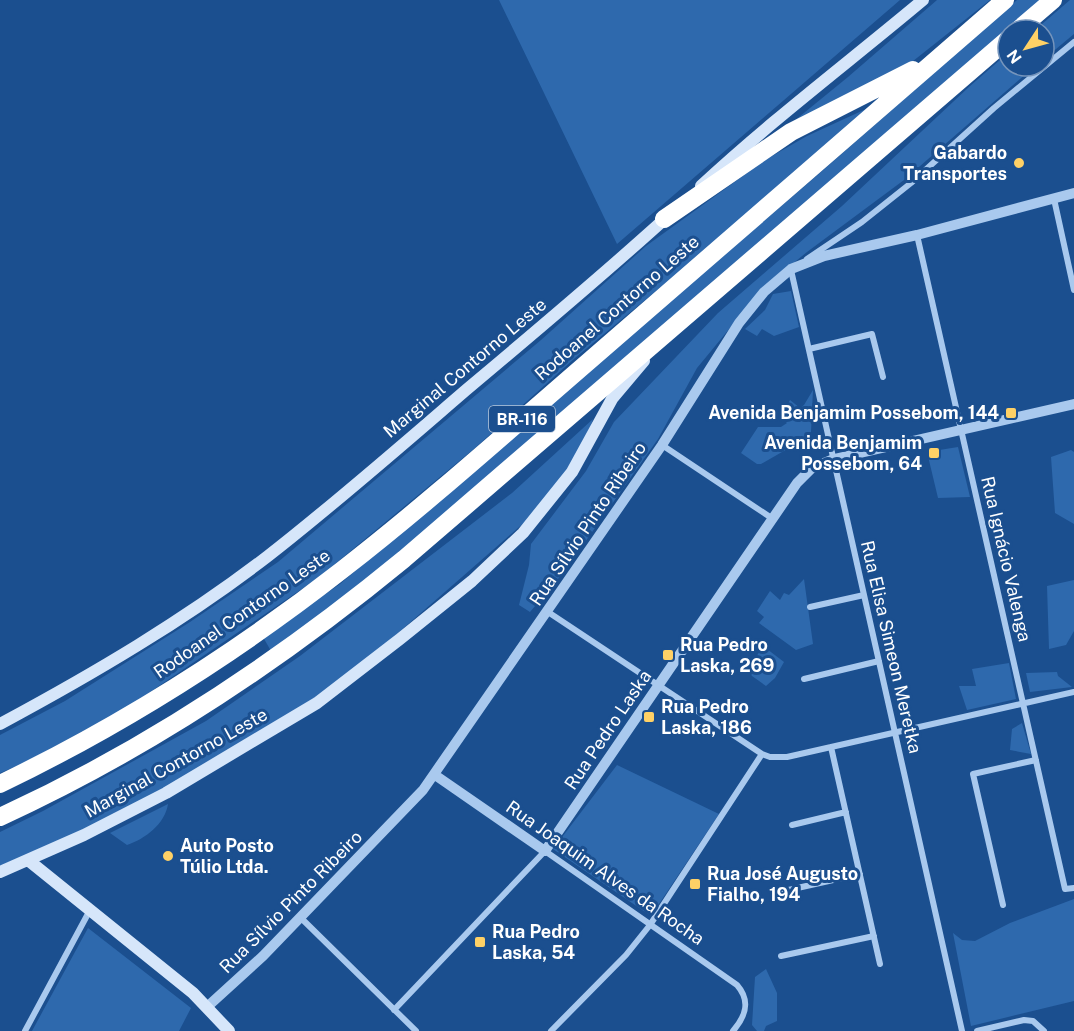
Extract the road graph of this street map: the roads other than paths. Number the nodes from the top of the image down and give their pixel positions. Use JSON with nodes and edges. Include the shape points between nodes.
{"nodes":[{"id":1,"x":923,"y":0,"type":"edge"},
{"id":2,"x":1005,"y":0,"type":"edge"},
{"id":3,"x":1053,"y":0,"type":"edge"},
{"id":4,"x":1032,"y":18,"type":"edge"},
{"id":5,"x":1074,"y":42,"type":"edge"},
{"id":6,"x":996,"y":49,"type":"edge"},
{"id":7,"x":941,"y":56,"type":"junction"},
{"id":8,"x":1074,"y":193,"type":"edge"},
{"id":9,"x":1054,"y":199,"type":"junction"},
{"id":10,"x":664,"y":219,"type":"junction"},
{"id":11,"x":917,"y":235,"type":"junction"},
{"id":12,"x":791,"y":269,"type":"junction"},
{"id":13,"x":1074,"y":290,"type":"edge"},
{"id":14,"x":672,"y":327,"type":"junction"},
{"id":15,"x":809,"y":349,"type":"junction"},
{"id":16,"x":883,"y":377,"type":"dead end"},
{"id":17,"x":1074,"y":404,"type":"edge"},
{"id":18,"x":961,"y":430,"type":"junction"},
{"id":19,"x":662,"y":445,"type":"junction"},
{"id":20,"x":834,"y":459,"type":"junction"},
{"id":21,"x":773,"y":519,"type":"junction"},
{"id":22,"x":864,"y":595,"type":"junction"},
{"id":23,"x":810,"y":607,"type":"dead end"},
{"id":24,"x":548,"y":612,"type":"junction"},
{"id":25,"x":879,"y":661,"type":"junction"},
{"id":26,"x":804,"y":679,"type":"dead end"},
{"id":27,"x":658,"y":686,"type":"junction"},
{"id":28,"x":1074,"y":692,"type":"edge"},
{"id":29,"x":1023,"y":703,"type":"junction"},
{"id":30,"x":0,"y":724,"type":"edge"},
{"id":31,"x":895,"y":732,"type":"junction"},
{"id":32,"x":831,"y":747,"type":"junction"},
{"id":33,"x":762,"y":754,"type":"junction"},
{"id":34,"x":1036,"y":760,"type":"junction"},
{"id":35,"x":435,"y":775,"type":"junction"},
{"id":36,"x":0,"y":784,"type":"edge"},
{"id":37,"x":846,"y":812,"type":"junction"},
{"id":38,"x":0,"y":817,"type":"edge"},
{"id":39,"x":792,"y":825,"type":"dead end"},
{"id":40,"x":545,"y":851,"type":"junction"},
{"id":41,"x":28,"y":860,"type":"junction"},
{"id":42,"x":0,"y":872,"type":"edge"},
{"id":43,"x":860,"y":874,"type":"junction"},
{"id":44,"x":1074,"y":888,"type":"edge"},
{"id":45,"x":784,"y":891,"type":"dead end"},
{"id":46,"x":1003,"y":905,"type":"dead end"},
{"id":47,"x":90,"y":910,"type":"junction"},
{"id":48,"x":301,"y":918,"type":"junction"},
{"id":49,"x":650,"y":925,"type":"junction"},
{"id":50,"x":874,"y":936,"type":"junction"},
{"id":51,"x":781,"y":956,"type":"dead end"},
{"id":52,"x":880,"y":964,"type":"dead end"},
{"id":53,"x":207,"y":1007,"type":"junction"},
{"id":54,"x":394,"y":1010,"type":"junction"},
{"id":55,"x":25,"y":1031,"type":"edge"},
{"id":56,"x":229,"y":1031,"type":"edge"},
{"id":57,"x":416,"y":1031,"type":"edge"},
{"id":58,"x":551,"y":1031,"type":"edge"},
{"id":59,"x":733,"y":1031,"type":"edge"},
{"id":60,"x":962,"y":1031,"type":"edge"},
{"id":61,"x":976,"y":1031,"type":"edge"},
{"id":62,"x":1044,"y":1031,"type":"edge"}],
"edges":[{"from":1,"to":10,"type":"main road","name":"Marginal Contorno Leste","via":[[747,143]]},
{"from":2,"to":7,"type":"highway","name":"Rodoanel Contorno Leste","number":"BR-116"},
{"from":3,"to":4,"type":"highway"},
{"from":5,"to":12,"type":"street","via":[[911,183]]},
{"from":6,"to":14,"type":"highway","number":"BR-116"},
{"from":7,"to":10,"type":"highway","via":[[791,132]]},
{"from":7,"to":36,"type":"highway","name":"Rodoanel Contorno Leste","number":"BR-116","via":[[340,572],[154,701]]},
{"from":8,"to":9,"type":"street","name":"Rua Sílvio Pinto Ribeiro"},
{"from":9,"to":11,"type":"street","name":"Rua Sílvio Pinto Ribeiro"},
{"from":9,"to":13,"type":"street"},
{"from":10,"to":30,"type":"main road","name":"Marginal Contorno Leste","via":[[549,321],[267,556],[117,658]]},
{"from":11,"to":12,"type":"street","name":"Rua Sílvio Pinto Ribeiro","via":[[824,256]]},
{"from":11,"to":18,"type":"street","name":"Rua Ignácio Valenga"},
{"from":12,"to":15,"type":"street","name":"Rua Elisa Simeon Meretka"},
{"from":12,"to":19,"type":"street","name":"Rua Sílvio Pinto Ribeiro","via":[[751,306]]},
{"from":14,"to":38,"type":"highway","number":"BR-116","via":[[322,625],[175,724],[77,780]]},
{"from":14,"to":41,"type":"main road","name":"Marginal Contorno Leste","via":[[612,399],[573,472],[544,510],[472,581],[317,703],[166,793]]},
{"from":15,"to":16,"type":"street","via":[[872,334]]},
{"from":15,"to":20,"type":"street","name":"Rua Elisa Simeon Meretka"},
{"from":17,"to":18,"type":"street","name":"Rua Pedro Laska"},
{"from":18,"to":20,"type":"street","name":"Rua Pedro Laska"},
{"from":18,"to":29,"type":"street","name":"Rua Ignácio Valenga"},
{"from":19,"to":21,"type":"street"},
{"from":19,"to":24,"type":"street","name":"Rua Sílvio Pinto Ribeiro"},
{"from":20,"to":21,"type":"street","name":"Rua Pedro Laska","via":[[804,475]]},
{"from":20,"to":22,"type":"street","name":"Rua Elisa Simeon Meretka"},
{"from":21,"to":27,"type":"street","name":"Rua Pedro Laska"},
{"from":22,"to":23,"type":"street"},
{"from":22,"to":25,"type":"street","name":"Rua Elisa Simeon Meretka"},
{"from":24,"to":27,"type":"street"},
{"from":24,"to":35,"type":"street","name":"Rua Sílvio Pinto Ribeiro"},
{"from":25,"to":26,"type":"street"},
{"from":25,"to":31,"type":"street","name":"Rua Elisa Simeon Meretka"},
{"from":27,"to":33,"type":"street"},
{"from":27,"to":40,"type":"street","name":"Rua Pedro Laska"},
{"from":28,"to":29,"type":"street"},
{"from":29,"to":31,"type":"street"},
{"from":29,"to":34,"type":"street","name":"Rua Ignácio Valenga"},
{"from":31,"to":32,"type":"street"},
{"from":31,"to":60,"type":"street","name":"Rua Elisa Simeon Meretka"},
{"from":32,"to":33,"type":"street","via":[[787,757]]},
{"from":32,"to":37,"type":"street"},
{"from":33,"to":49,"type":"street"},
{"from":34,"to":44,"type":"street","name":"Rua Ignácio Valenga","via":[[1065,890]]},
{"from":34,"to":46,"type":"street","via":[[973,774]]},
{"from":35,"to":40,"type":"street","name":"Rua Joaquim Alves da Rocha"},
{"from":35,"to":48,"type":"street","name":"Rua Sílvio Pinto Ribeiro"},
{"from":37,"to":39,"type":"street"},
{"from":37,"to":43,"type":"street"},
{"from":40,"to":49,"type":"street","name":"Rua Joaquim Alves da Rocha"},
{"from":40,"to":54,"type":"street","name":"Rua Pedro Laska"},
{"from":41,"to":42,"type":"main road","name":"Marginal Contorno Leste"},
{"from":41,"to":47,"type":"main road"},
{"from":43,"to":45,"type":"street"},
{"from":43,"to":50,"type":"street"},
{"from":47,"to":53,"type":"main road"},
{"from":47,"to":55,"type":"street"},
{"from":48,"to":53,"type":"street","name":"Rua Sílvio Pinto Ribeiro"},
{"from":48,"to":54,"type":"street"},
{"from":49,"to":58,"type":"street"},
{"from":49,"to":59,"type":"street","name":"Rua Joaquim Alves da Rocha","via":[[737,985],[747,1006]]},
{"from":50,"to":51,"type":"street"},
{"from":50,"to":52,"type":"street"},
{"from":53,"to":56,"type":"main road"},
{"from":54,"to":57,"type":"street"},
{"from":61,"to":62,"type":"street","via":[[1024,1020],[1033,1021]]}]}
